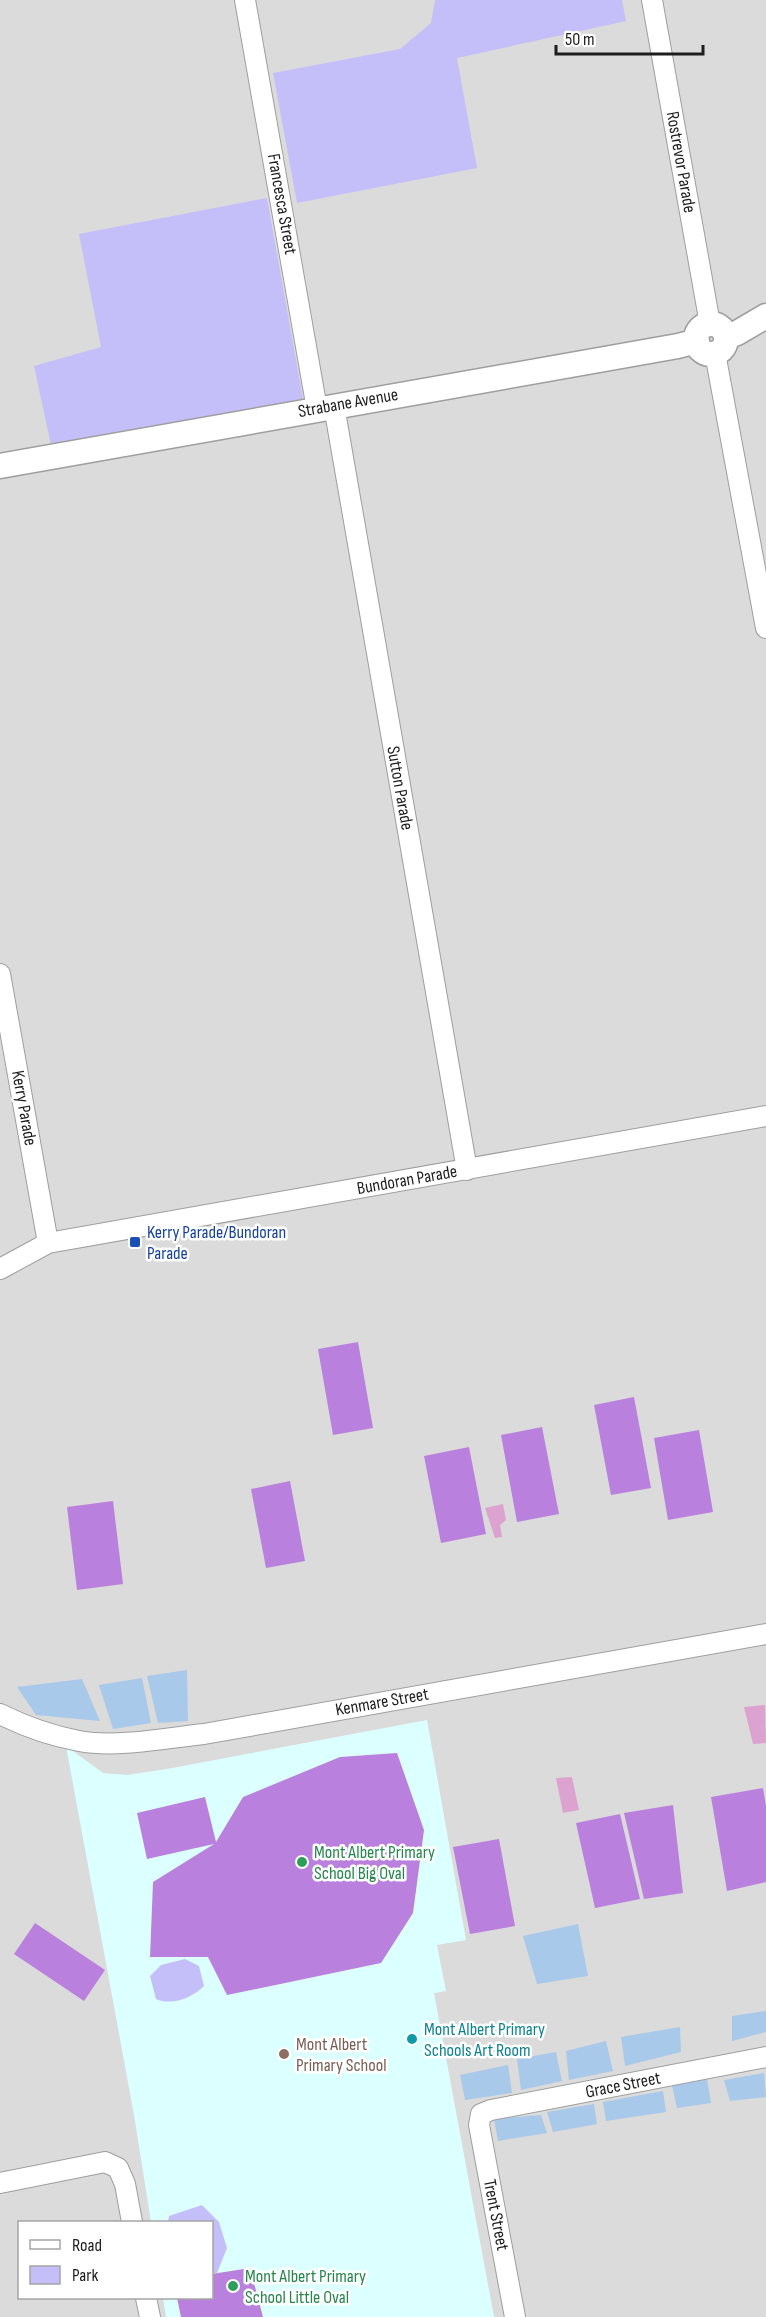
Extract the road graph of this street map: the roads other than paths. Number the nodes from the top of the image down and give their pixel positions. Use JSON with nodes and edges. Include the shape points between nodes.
{"nodes":[{"id":1,"x":245,"y":0,"type":"edge"},
{"id":2,"x":652,"y":0,"type":"edge"},
{"id":3,"x":766,"y":316,"type":"edge"},
{"id":4,"x":712,"y":339,"type":"junction"},
{"id":5,"x":325,"y":407,"type":"junction"},
{"id":6,"x":0,"y":466,"type":"edge"},
{"id":7,"x":763,"y":598,"type":"edge"},
{"id":8,"x":766,"y":628,"type":"edge"},
{"id":9,"x":0,"y":974,"type":"edge"},
{"id":10,"x":7,"y":1045,"type":"edge"},
{"id":11,"x":766,"y":1116,"type":"edge"},
{"id":12,"x":467,"y":1170,"type":"junction"},
{"id":13,"x":48,"y":1243,"type":"junction"},
{"id":14,"x":0,"y":1269,"type":"edge"},
{"id":15,"x":766,"y":1634,"type":"edge"},
{"id":16,"x":0,"y":1714,"type":"edge"},
{"id":17,"x":766,"y":2057,"type":"edge"},
{"id":18,"x":482,"y":2114,"type":"joint"},
{"id":19,"x":0,"y":2183,"type":"edge"},
{"id":20,"x":132,"y":2221,"type":"edge"},
{"id":21,"x":146,"y":2299,"type":"edge"},
{"id":22,"x":150,"y":2317,"type":"edge"},
{"id":23,"x":515,"y":2317,"type":"edge"}],
"edges":[{"from":1,"to":5,"type":"street","name":"Francesca Street"},
{"from":2,"to":4,"type":"street","name":"Rostrevor Parade"},
{"from":3,"to":4,"type":"street","name":"Strabane Avenue","via":[[737,333]]},
{"from":4,"to":5,"type":"street","name":"Strabane Avenue"},
{"from":4,"to":7,"type":"street","name":"Rostrevor Parade"},
{"from":5,"to":6,"type":"street","name":"Strabane Avenue"},
{"from":5,"to":12,"type":"street","name":"Sutton Parade"},
{"from":7,"to":8,"type":"street","name":"Rostrevor Parade"},
{"from":9,"to":10,"type":"street","name":"Kerry Parade"},
{"from":10,"to":13,"type":"street","name":"Kerry Parade"},
{"from":11,"to":12,"type":"street","name":"Bundoran Parade"},
{"from":12,"to":13,"type":"street","name":"Bundoran Parade"},
{"from":13,"to":14,"type":"street","name":"Bundoran Parade"},
{"from":15,"to":16,"type":"street","name":"Kenmare Street","via":[[204,1734],[121,1743],[80,1741]]},
{"from":17,"to":18,"type":"street","name":"Grace Street"},
{"from":18,"to":23,"type":"street","name":"Trent Street","via":[[479,2125]]},
{"from":19,"to":20,"type":"street","via":[[105,2162],[118,2168]]},
{"from":21,"to":22,"type":"street"}]}
